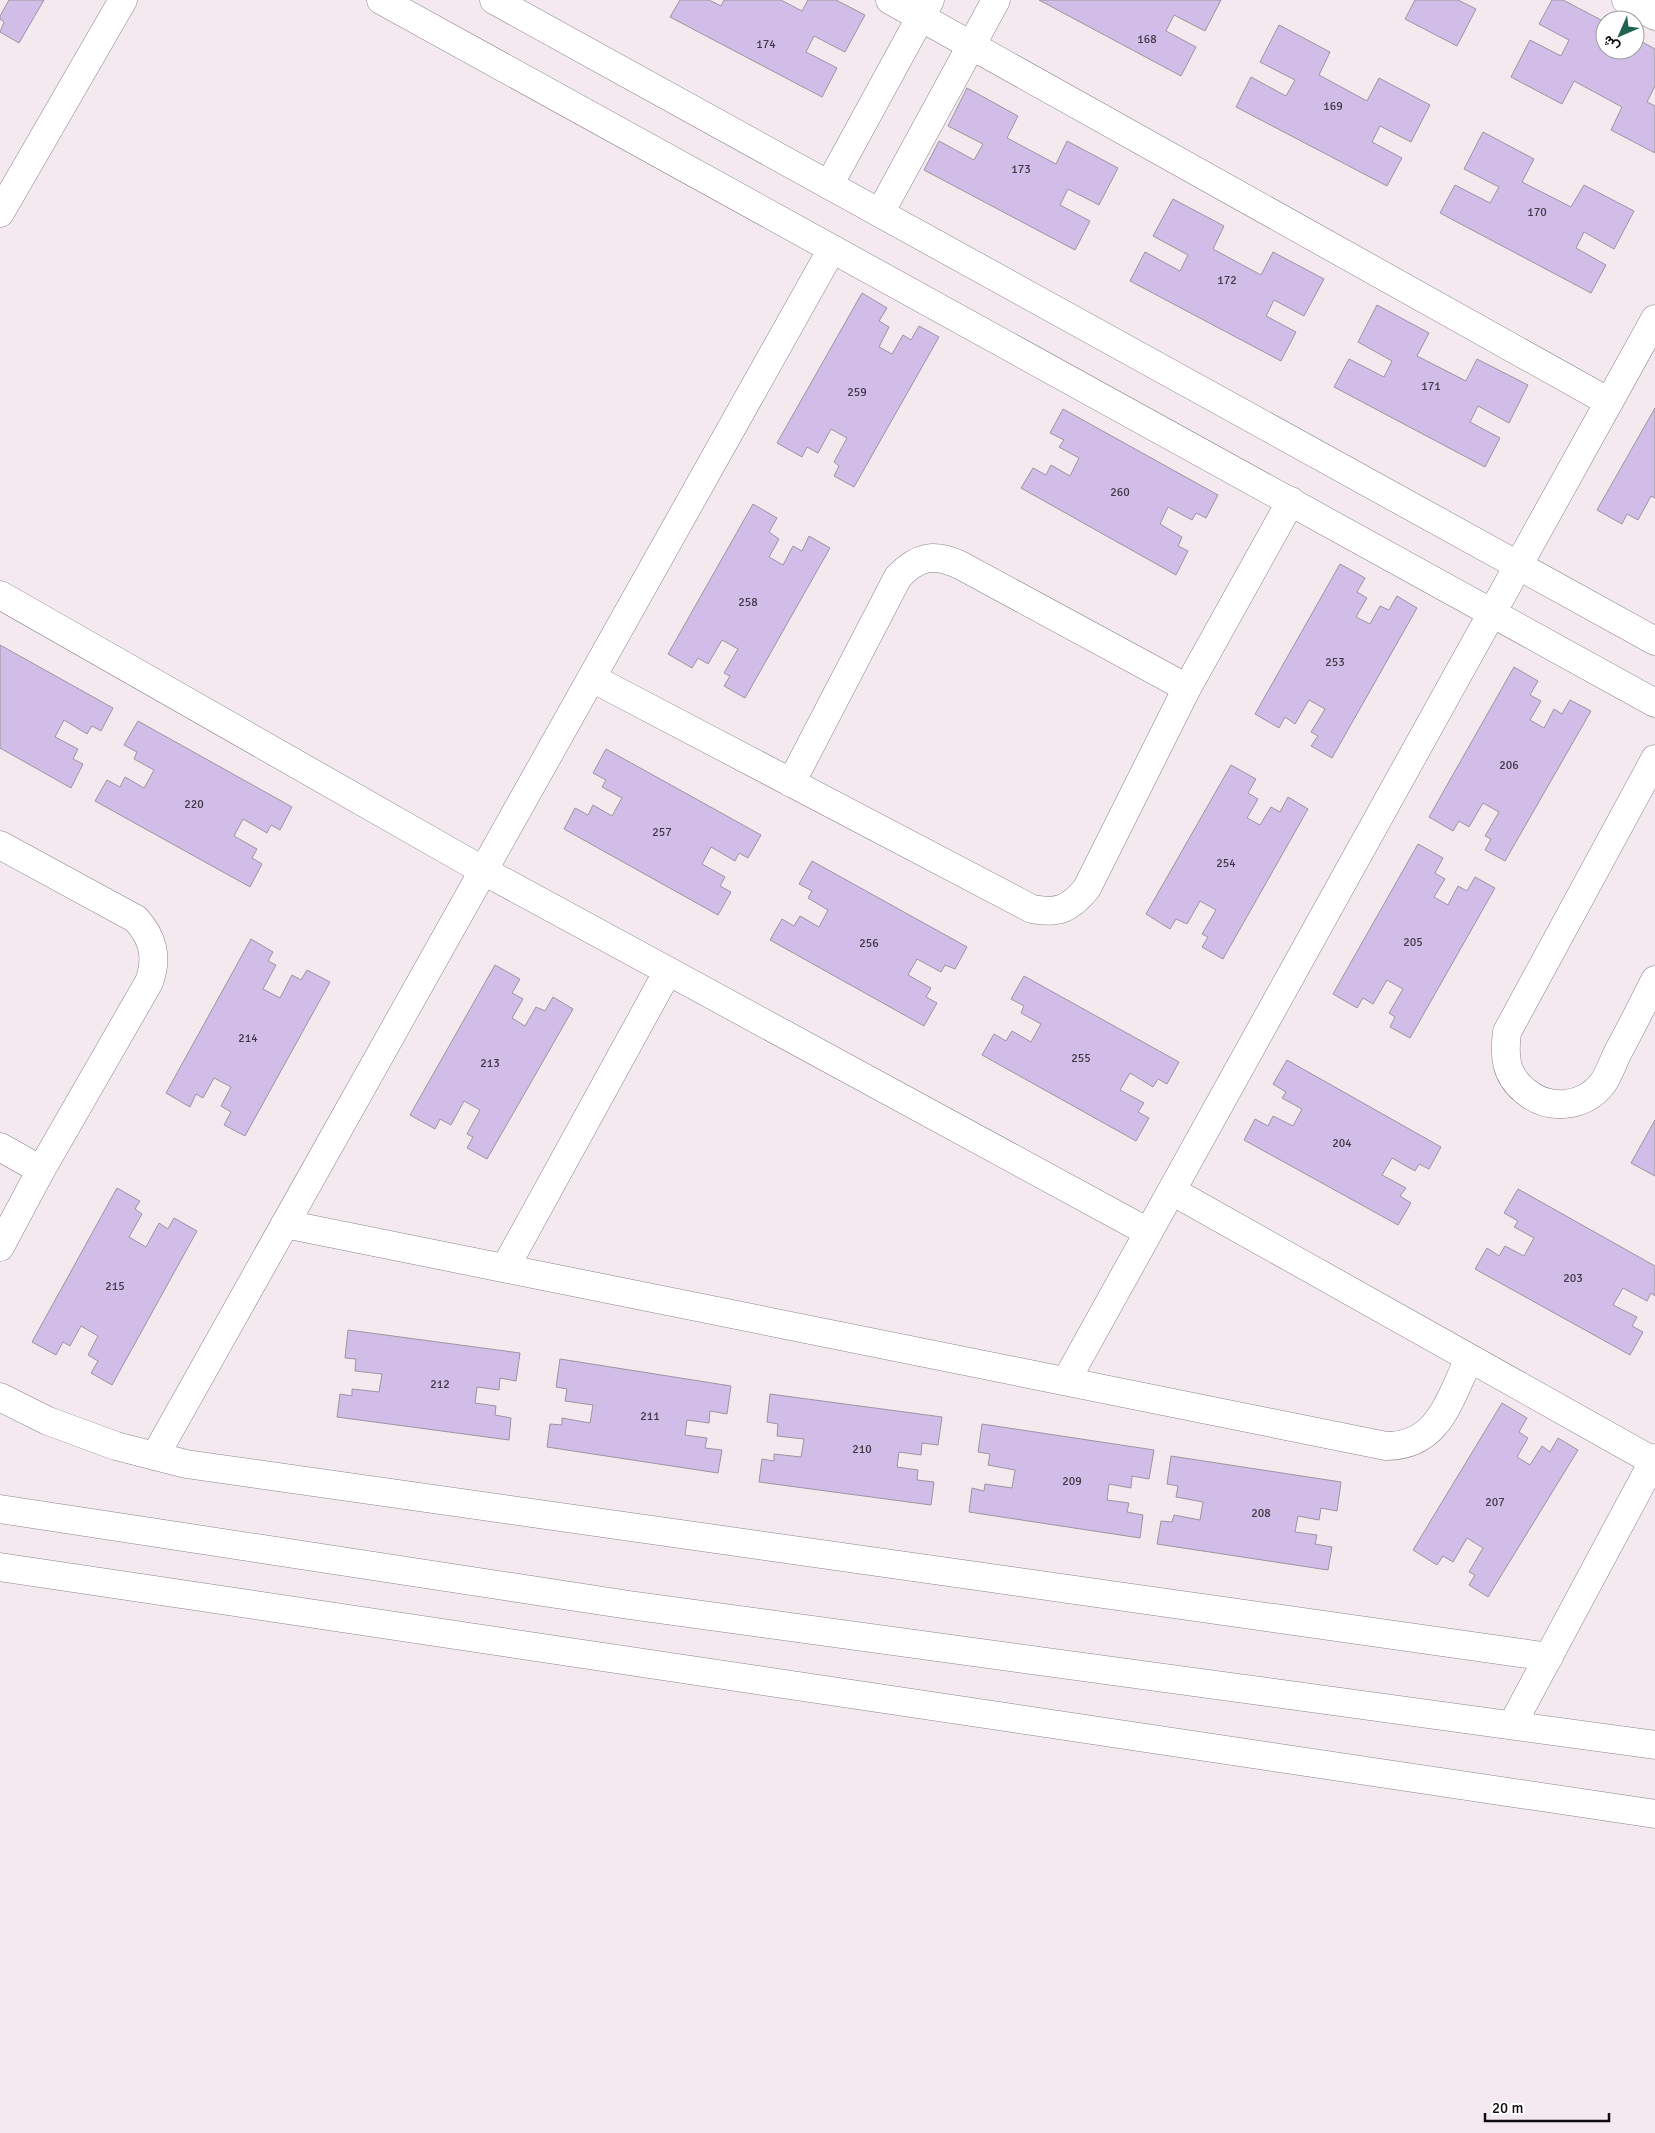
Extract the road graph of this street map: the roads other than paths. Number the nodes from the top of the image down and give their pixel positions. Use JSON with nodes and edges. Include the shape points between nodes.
{"nodes":[{"id":1,"x":124,"y":0,"type":"edge"},
{"id":2,"x":381,"y":0,"type":"edge"},
{"id":3,"x":494,"y":0,"type":"edge"},
{"id":4,"x":890,"y":0,"type":"edge"},
{"id":5,"x":996,"y":0,"type":"edge"},
{"id":6,"x":1626,"y":0,"type":"edge"},
{"id":7,"x":926,"y":9,"type":"edge"},
{"id":8,"x":1655,"y":16,"type":"edge"},
{"id":9,"x":972,"y":45,"type":"junction"},
{"id":10,"x":829,"y":185,"type":"junction"},
{"id":11,"x":0,"y":213,"type":"edge"},
{"id":12,"x":880,"y":213,"type":"junction"},
{"id":13,"x":832,"y":249,"type":"junction"},
{"id":14,"x":1655,"y":319,"type":"edge"},
{"id":15,"x":1609,"y":402,"type":"junction"},
{"id":16,"x":1290,"y":501,"type":"junction"},
{"id":17,"x":1518,"y":566,"type":"junction"},
{"id":18,"x":0,"y":595,"type":"edge"},
{"id":19,"x":1492,"y":613,"type":"junction"},
{"id":20,"x":1655,"y":641,"type":"edge"},
{"id":21,"x":592,"y":678,"type":"junction"},
{"id":22,"x":1188,"y":688,"type":"junction"},
{"id":23,"x":1655,"y":702,"type":"edge"},
{"id":24,"x":1655,"y":759,"type":"edge"},
{"id":25,"x":792,"y":782,"type":"junction"},
{"id":26,"x":1646,"y":796,"type":"edge"},
{"id":27,"x":0,"y":845,"type":"edge"},
{"id":28,"x":484,"y":871,"type":"junction"},
{"id":29,"x":668,"y":971,"type":"junction"},
{"id":30,"x":1655,"y":980,"type":"edge"},
{"id":31,"x":0,"y":1147,"type":"edge"},
{"id":32,"x":41,"y":1170,"type":"junction"},
{"id":33,"x":1172,"y":1191,"type":"junction"},
{"id":34,"x":285,"y":1224,"type":"junction"},
{"id":35,"x":1148,"y":1232,"type":"junction"},
{"id":36,"x":0,"y":1248,"type":"edge"},
{"id":37,"x":505,"y":1268,"type":"junction"},
{"id":38,"x":1469,"y":1359,"type":"junction"},
{"id":39,"x":1066,"y":1381,"type":"junction"},
{"id":40,"x":0,"y":1397,"type":"edge"},
{"id":41,"x":155,"y":1456,"type":"junction"},
{"id":42,"x":1654,"y":1459,"type":"edge"},
{"id":43,"x":0,"y":1509,"type":"edge"},
{"id":44,"x":0,"y":1567,"type":"edge"},
{"id":45,"x":1549,"y":1657,"type":"junction"},
{"id":46,"x":1512,"y":1725,"type":"junction"},
{"id":47,"x":1655,"y":1745,"type":"edge"},
{"id":48,"x":1655,"y":1814,"type":"edge"}],
"edges":[{"from":1,"to":11,"type":"street"},
{"from":2,"to":13,"type":"street"},
{"from":3,"to":10,"type":"street"},
{"from":4,"to":7,"type":"street"},
{"from":5,"to":9,"type":"street"},
{"from":6,"to":8,"type":"street"},
{"from":7,"to":9,"type":"street"},
{"from":7,"to":10,"type":"street"},
{"from":9,"to":12,"type":"street"},
{"from":9,"to":15,"type":"street"},
{"from":10,"to":12,"type":"street"},
{"from":12,"to":17,"type":"street"},
{"from":13,"to":16,"type":"street"},
{"from":13,"to":21,"type":"street"},
{"from":14,"to":15,"type":"street"},
{"from":15,"to":17,"type":"street"},
{"from":16,"to":19,"type":"street"},
{"from":16,"to":22,"type":"street"},
{"from":17,"to":19,"type":"street"},
{"from":17,"to":20,"type":"street"},
{"from":18,"to":28,"type":"street"},
{"from":19,"to":23,"type":"street"},
{"from":19,"to":33,"type":"street"},
{"from":21,"to":25,"type":"street"},
{"from":21,"to":28,"type":"street"},
{"from":22,"to":25,"type":"street","via":[[1090,882],[1077,901],[1063,909],[1047,912],[1032,909]]},
{"from":22,"to":25,"type":"street","via":[[948,559],[919,560],[898,577]]},
{"from":24,"to":26,"type":"street"},
{"from":26,"to":30,"type":"street","via":[[1507,1032],[1504,1052],[1508,1070],[1519,1087],[1534,1099],[1552,1105],[1572,1104],[1589,1096],[1603,1082]]},
{"from":27,"to":32,"type":"street","via":[[136,919],[152,942],[155,955],[148,982]]},
{"from":28,"to":29,"type":"street"},
{"from":28,"to":34,"type":"street"},
{"from":29,"to":35,"type":"street"},
{"from":29,"to":37,"type":"street"},
{"from":31,"to":32,"type":"street"},
{"from":32,"to":36,"type":"street"},
{"from":33,"to":35,"type":"street"},
{"from":33,"to":38,"type":"street"},
{"from":34,"to":37,"type":"street"},
{"from":34,"to":41,"type":"street"},
{"from":35,"to":39,"type":"street"},
{"from":37,"to":39,"type":"street"},
{"from":38,"to":39,"type":"street","via":[[1437,1423],[1426,1434],[1400,1446]]},
{"from":38,"to":42,"type":"street"},
{"from":40,"to":41,"type":"street","via":[[48,1421],[116,1446]]},
{"from":41,"to":45,"type":"street","via":[[257,1475]]},
{"from":42,"to":45,"type":"street"},
{"from":43,"to":46,"type":"street","via":[[630,1605]]},
{"from":44,"to":48,"type":"street"},
{"from":45,"to":46,"type":"street"},
{"from":46,"to":47,"type":"street"}]}
